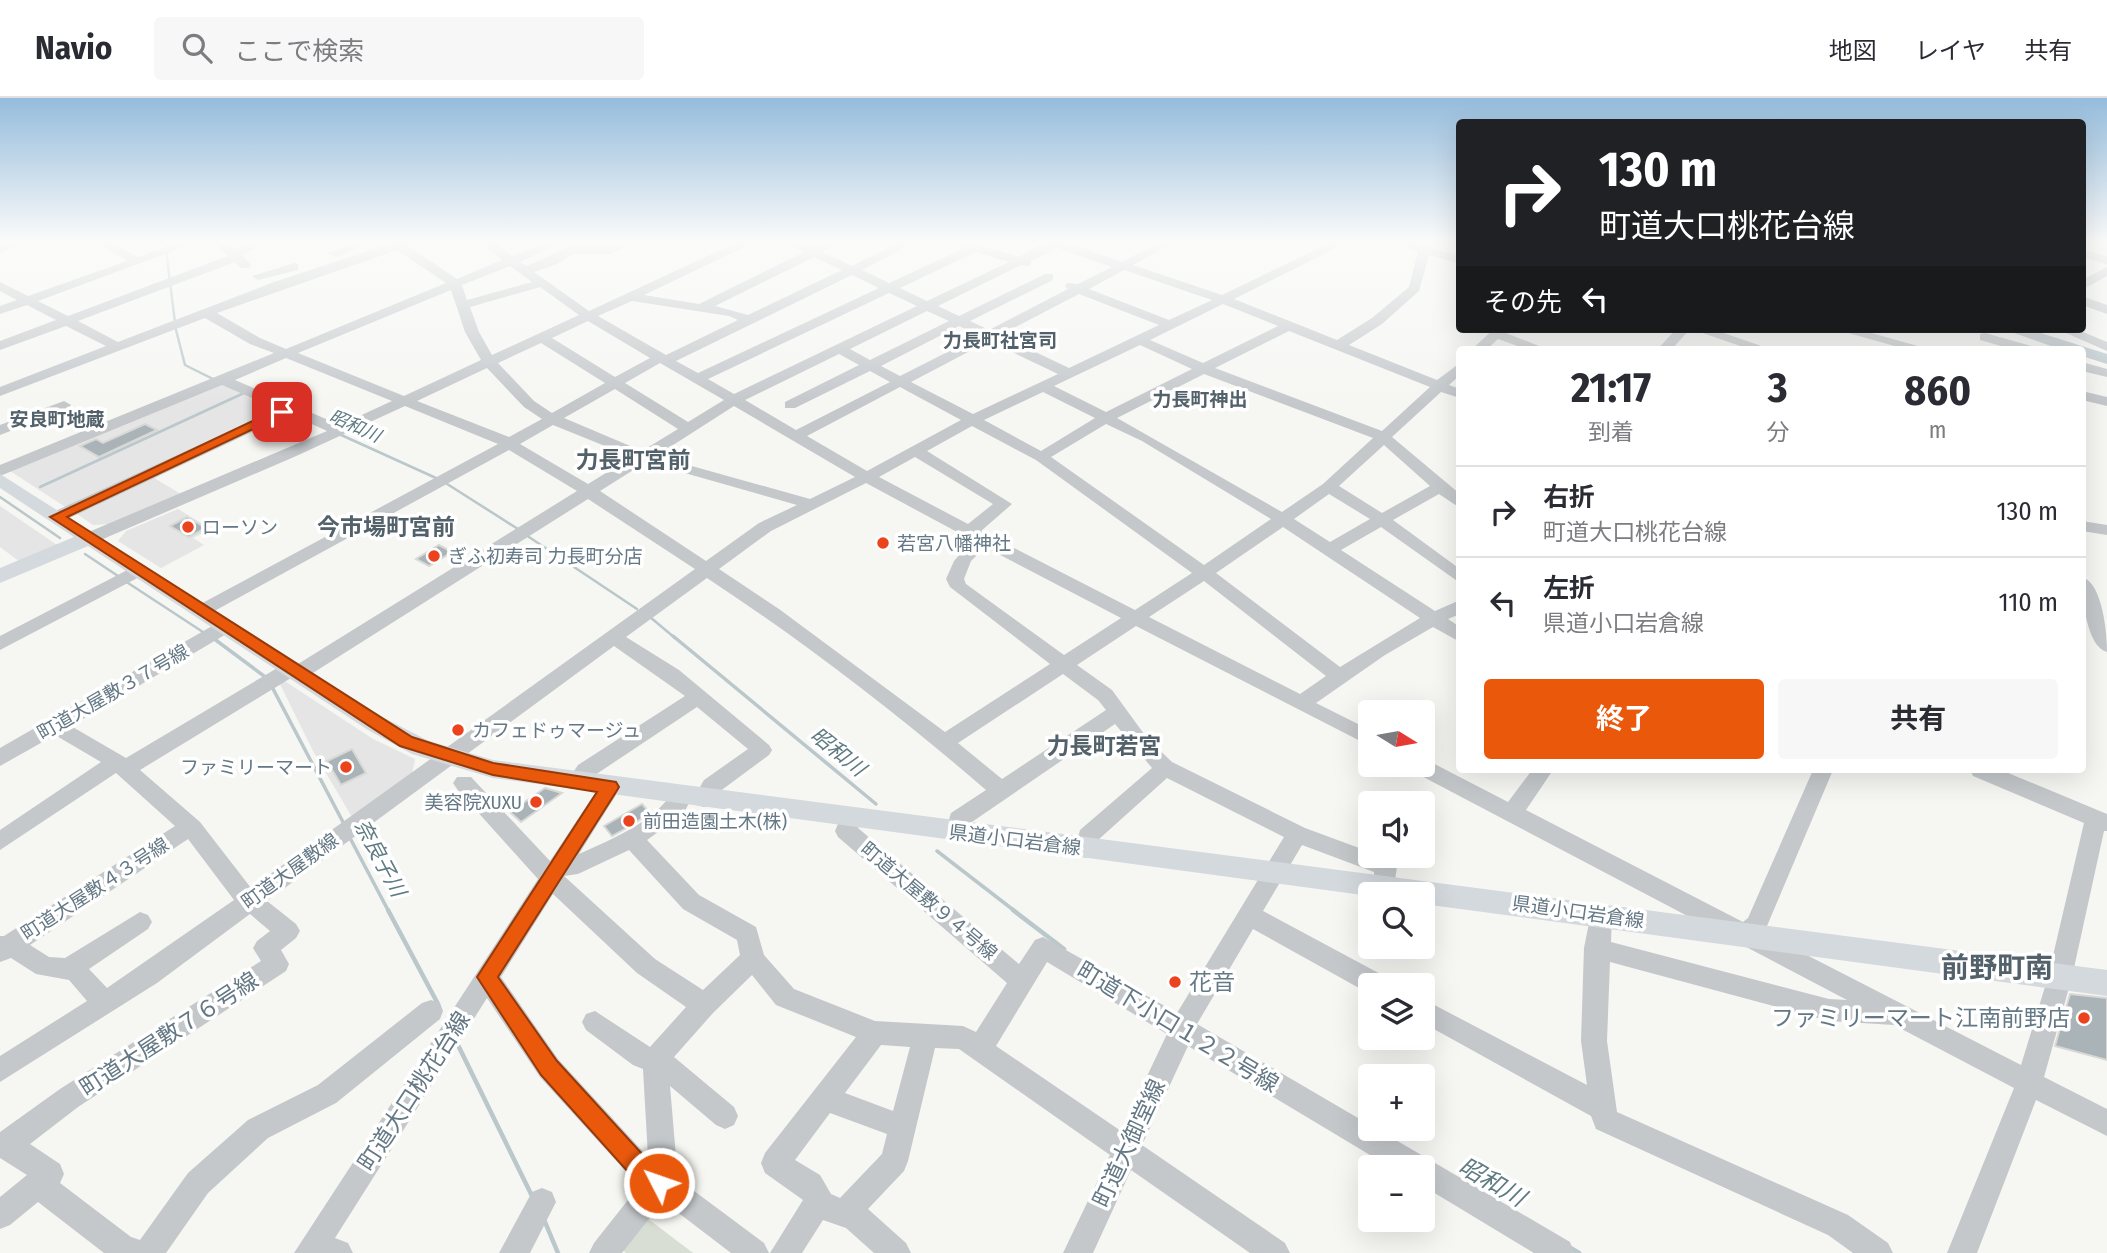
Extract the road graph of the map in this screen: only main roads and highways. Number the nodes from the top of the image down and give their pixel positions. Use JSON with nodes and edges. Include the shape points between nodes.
{"nodes":[{"id":1,"x":0,"y":480,"type":"edge"},
{"id":2,"x":97,"y":535,"type":"junction"},
{"id":3,"x":0,"y":576,"type":"edge"},
{"id":4,"x":2107,"y":983,"type":"edge"}],
"edges":[{"from":1,"to":2,"type":"main road","name":"県道小口岩倉線","via":[[57,517]]},
{"from":2,"to":3,"type":"main road"},
{"from":2,"to":4,"type":"main road","name":"県道小口岩倉線","via":[[139,570],[406,741],[510,773]]}]}
